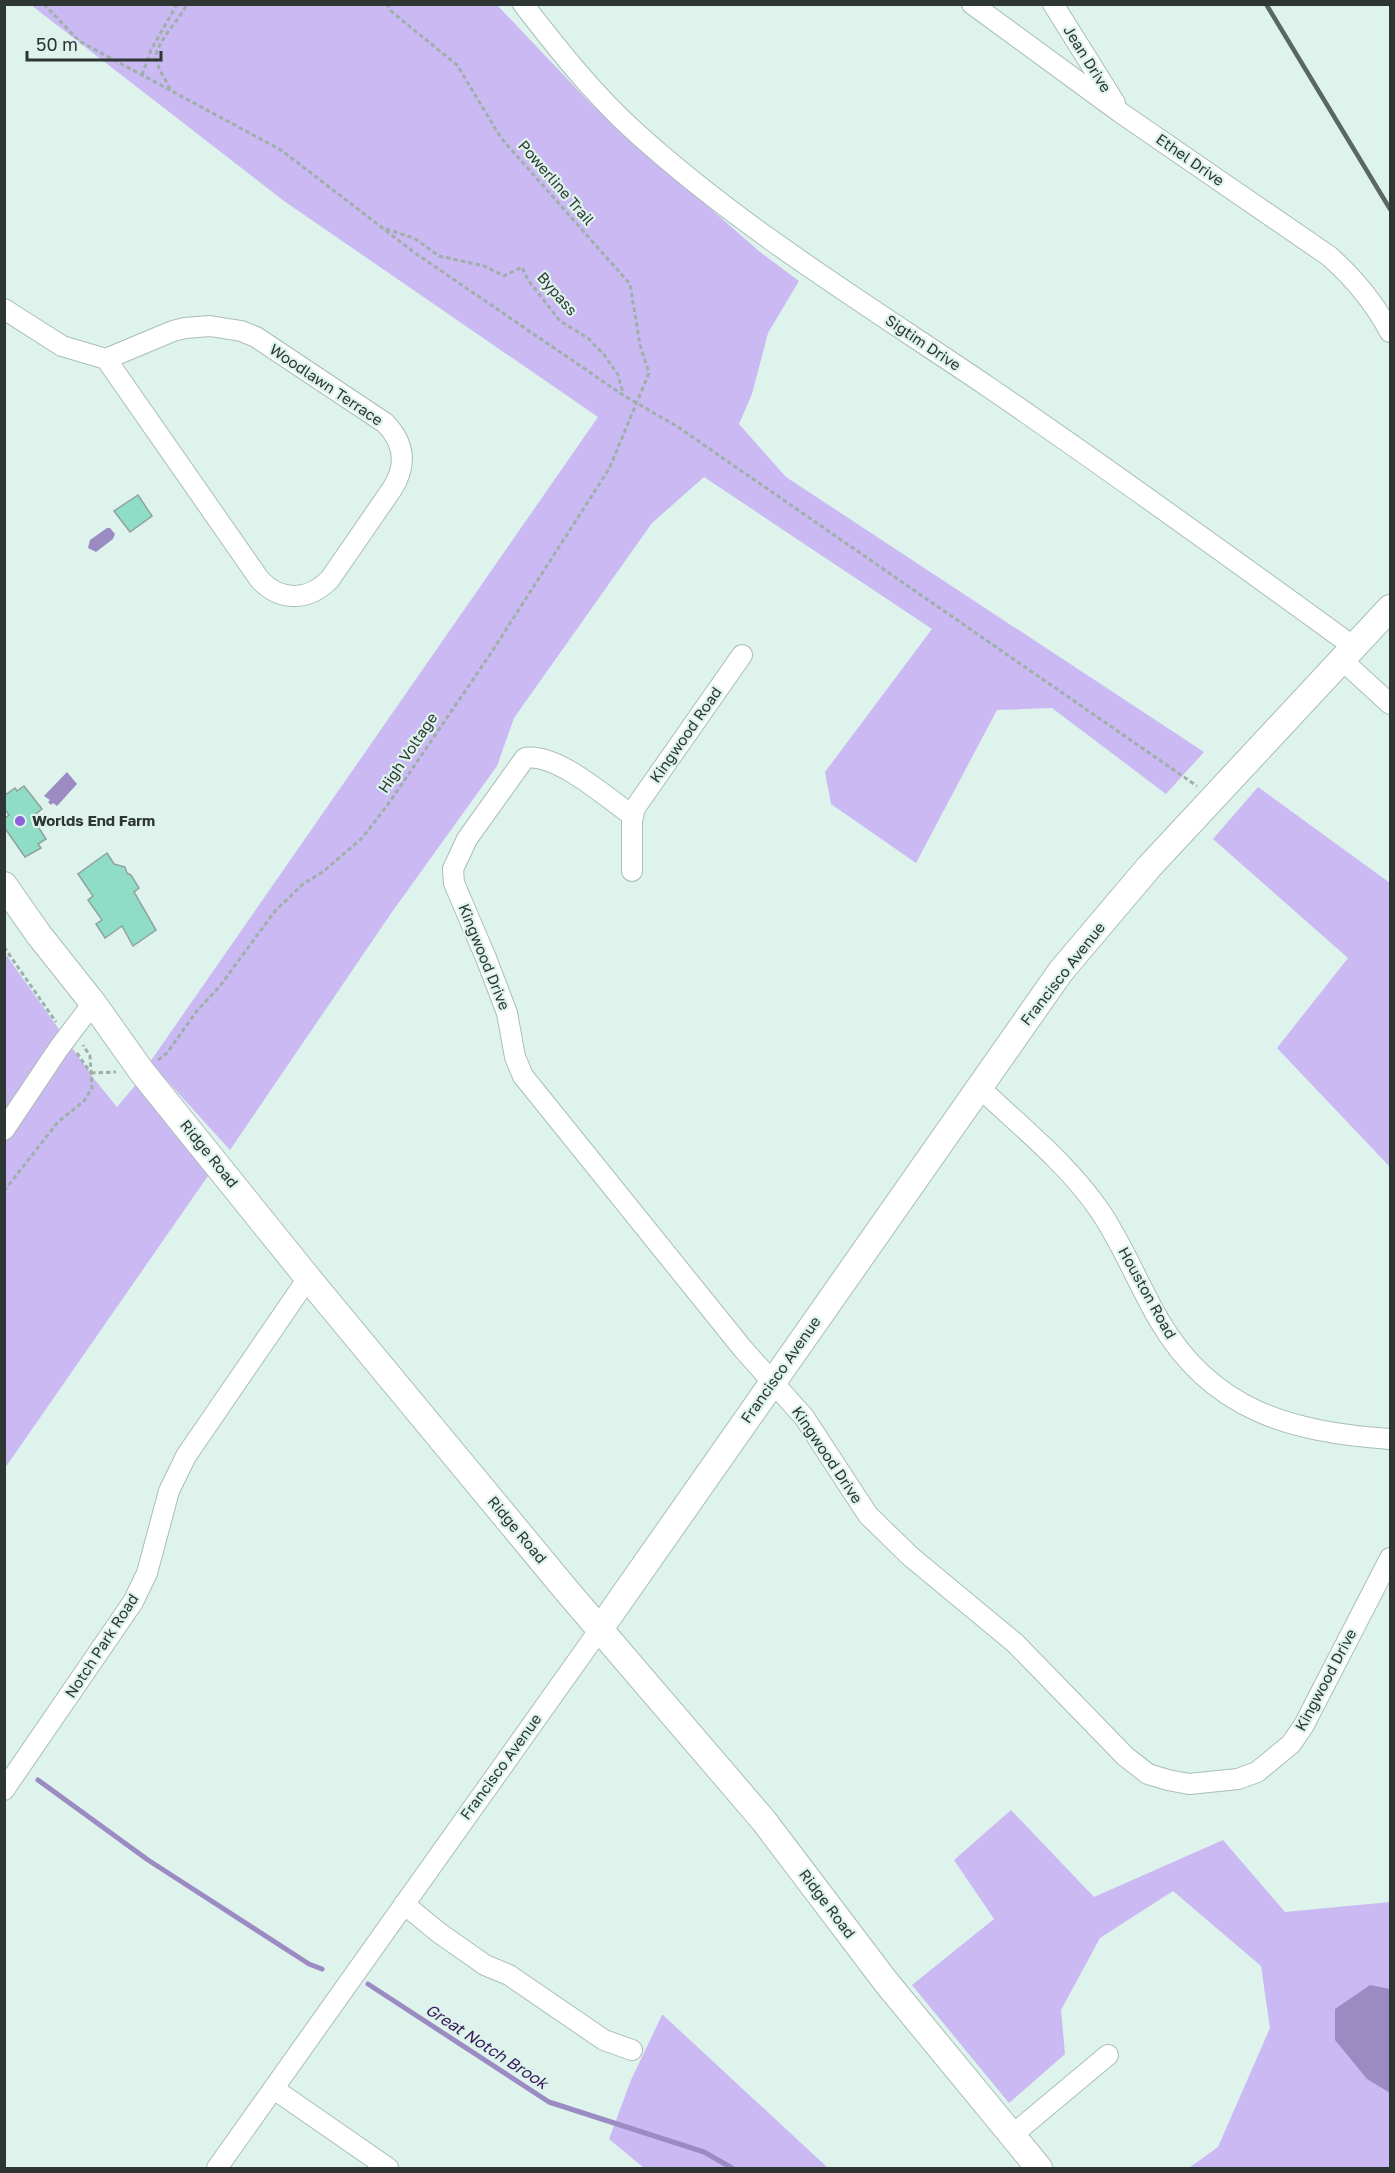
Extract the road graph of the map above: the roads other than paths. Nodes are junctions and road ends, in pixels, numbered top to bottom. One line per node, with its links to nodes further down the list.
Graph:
1 (523, 4): 9 (street, Sigtim Drive)
2 (972, 4): 4 (street, Ethel Drive)
3 (1053, 4): 4 (street, Jean Drive)
4 (1121, 113): 6 (street, Ethel Drive)
5 (4, 309): 7 (street)
6 (1390, 332)
7 (106, 359): 7 (street, Woodlawn Terrace)
8 (1390, 608): 9 (main road, Francisco Avenue)
9 (1348, 653): 11 (street, Sigtim Drive); 16 (main road, Francisco Avenue)
10 (742, 655): 12 (street, Kingwood Road)
11 (1390, 704)
12 (633, 816): 13 (street); 19 (street, Kingwood Drive)
13 (632, 871)
14 (4, 885): 15 (main road, Ridge Road)
15 (93, 1003): 17 (street); 18 (main road, Ridge Road)
16 (979, 1087): 19 (main road, Francisco Avenue); 20 (street, Houston Road)
17 (4, 1130)
18 (308, 1278): 22 (main road, Ridge Road); 23 (street, Notch Park Road)
19 (772, 1382): 21 (street, Kingwood Drive); 22 (main road, Francisco Avenue)
20 (1390, 1438)
21 (1390, 1558)
22 (600, 1629): 24 (street, Francisco Avenue); 28 (main road, Ridge Road)
23 (4, 1790)
24 (404, 1904): 25 (street); 27 (street, Francisco Avenue)
25 (632, 2050)
26 (1108, 2055): 28 (street)
27 (274, 2089): 29 (street, Francisco Avenue); 30 (street)
28 (1011, 2136): 31 (main road, Ridge Road)
29 (218, 2169)
30 (388, 2169)
31 (1039, 2169)

